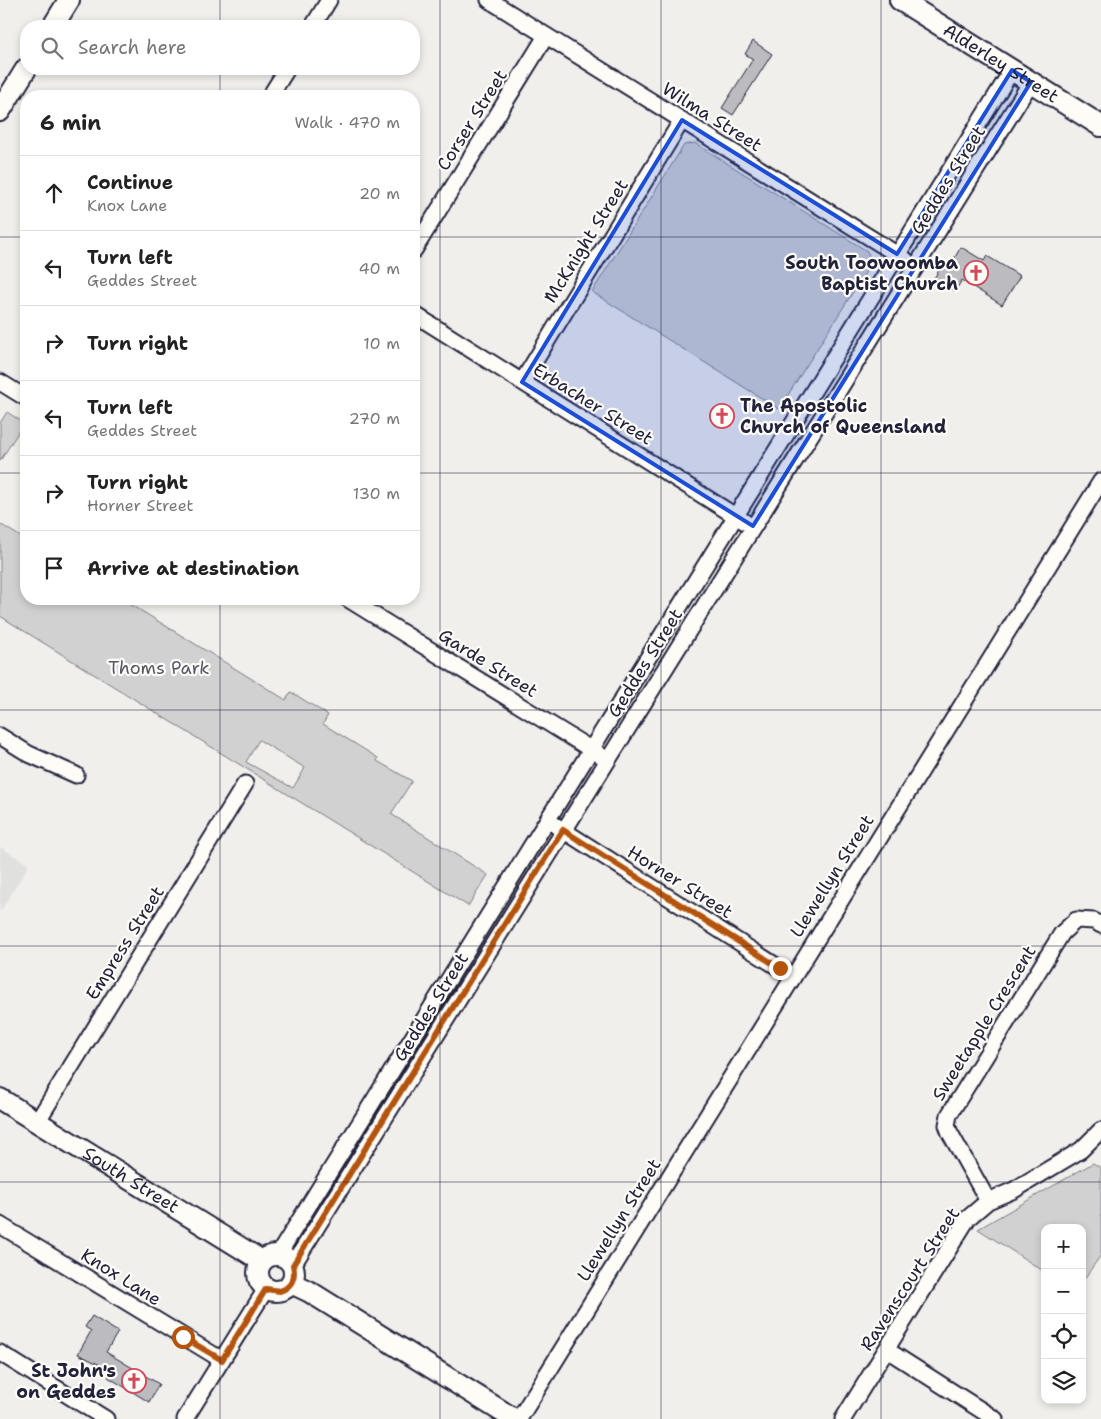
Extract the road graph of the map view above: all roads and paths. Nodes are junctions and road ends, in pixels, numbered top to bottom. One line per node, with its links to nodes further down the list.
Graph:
1 (69, 0): 5 (street)
2 (329, 0): 6 (street)
3 (489, 0): 7 (street, Wilma Street)
4 (900, 0): 8 (street, Alderley Street)
5 (57, 20)
6 (317, 20)
7 (546, 36): 14 (street, Wilma Street); 16 (street, Corser Street)
8 (1012, 70): 11 (street, Alderley Street); 17 (street, Geddes Street)
9 (22, 75): 13 (street)
10 (282, 75): 12 (street)
11 (1031, 82): 15 (street, Alderley Street); 18 (street, Geddes Street)
12 (274, 90)
13 (0, 110)
14 (682, 120): 17 (street, Wilma Street); 21 (street, McKnight Street)
15 (1101, 126)
16 (420, 240)
17 (897, 254): 18 (street, Wilma Street); 24 (street, Geddes Street)
18 (916, 266): 25 (street, Geddes Street)
19 (420, 318): 21 (street, Erbacher Street)
20 (0, 382): 22 (street)
21 (522, 382): 24 (street, Erbacher Street)
22 (20, 394)
23 (1101, 481): 35 (street, Llewellyn Street)
24 (736, 516): 25 (street, Erbacher Street); 28 (street, Geddes Street)
25 (753, 526): 29 (street, Geddes Street)
26 (358, 605): 28 (street, Garde Street)
27 (0, 736): 30 (street)
28 (591, 750): 29 (street, Garde Street); 32 (street, Geddes Street)
29 (607, 760): 33 (street, Geddes Street)
30 (76, 776)
31 (245, 784): 39 (street, Empress Street)
32 (547, 820): 33 (street, Horner Street); 36 (street, Geddes Street)
33 (563, 830): 35 (street, Horner Street); 37 (street, Geddes Street)
34 (1101, 925): 41 (street, Sweetapple Crescent)
35 (792, 976): 51 (street, Llewellyn Street)
36 (384, 1084): 37 (street); 43 (street, Geddes Street)
37 (399, 1094): 43 (street, Geddes Street)
38 (0, 1099): 39 (street, South Street)
39 (36, 1122): 43 (street, South Street)
40 (1101, 1130): 41 (street, Ravenscourt Street)
41 (988, 1201): 45 (street, Ravenscourt Street)
42 (0, 1225): 47 (street, Knox Lane)
43 (281, 1266): 44 (street); 44 (street); 50 (street, South Street)
44 (266, 1289): 47 (street)
45 (886, 1350): 52 (street, Ravenscourt Street); 53 (street)
46 (0, 1353): 48 (street)
47 (222, 1360): 49 (street)
48 (106, 1419)
49 (186, 1419)
50 (514, 1419)
51 (519, 1419)
52 (843, 1419)
53 (995, 1419)

